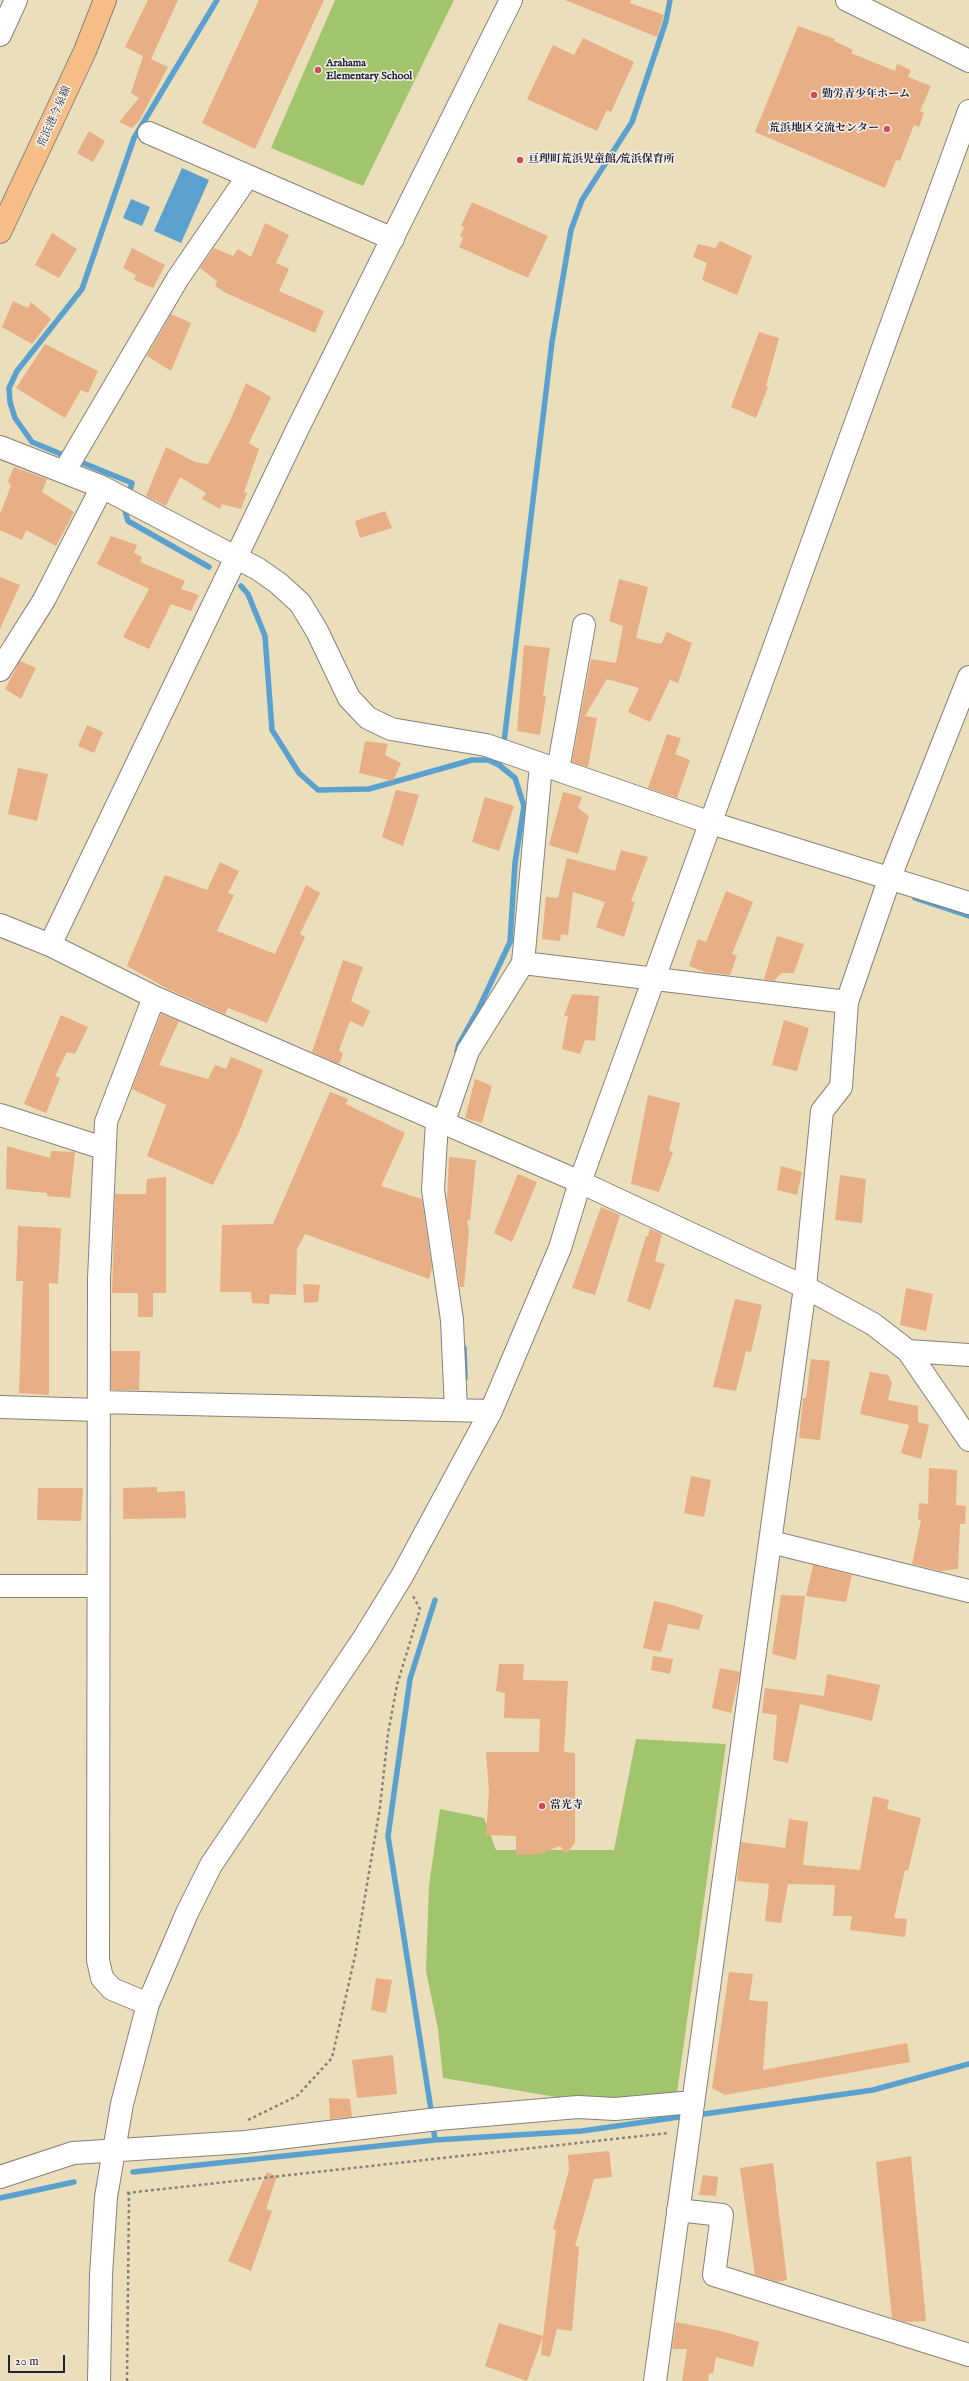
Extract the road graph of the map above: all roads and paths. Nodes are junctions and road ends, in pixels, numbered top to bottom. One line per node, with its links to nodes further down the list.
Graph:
1 (16, 0): 5 (street)
2 (105, 0): 10 (main road, 荒浜港今泉線)
3 (511, 0): 11 (street)
4 (847, 0): 6 (street)
5 (0, 35)
6 (969, 61)
7 (969, 111): 20 (street)
8 (149, 133): 9 (street)
9 (248, 176): 11 (street); 13 (street)
10 (0, 232)
11 (393, 239): 15 (street)
12 (0, 447): 13 (street)
13 (69, 464): 14 (street)
14 (102, 487): 15 (street); 17 (street)
15 (236, 558): 19 (street); 24 (street)
16 (584, 625): 19 (street)
17 (0, 670)
18 (969, 677): 21 (street)
19 (550, 767): 20 (street); 25 (street)
20 (711, 823): 21 (street); 26 (street)
21 (890, 877): 22 (street); 28 (street)
22 (969, 904)
23 (0, 925): 24 (street)
24 (50, 945): 27 (street)
25 (524, 963): 26 (street); 30 (street)
26 (655, 978): 28 (street); 32 (street)
27 (154, 997): 30 (street); 31 (street)
28 (847, 1002): 33 (street)
29 (0, 1115): 31 (street)
30 (440, 1123): 32 (street); 36 (street)
31 (103, 1148): 37 (street)
32 (580, 1182): 33 (street); 39 (street)
33 (806, 1287): 34 (street); 41 (street)
34 (908, 1351): 35 (street); 40 (street)
35 (969, 1356)
36 (457, 1402): 37 (street); 39 (street)
37 (99, 1406): 38 (street); 44 (street)
38 (0, 1407)
39 (491, 1411): 42 (street)
40 (969, 1440)
41 (770, 1542): 45 (street); 47 (street)
42 (402, 1576): 46 (street); 48 (path)
43 (0, 1586): 44 (street)
44 (98, 1586): 46 (street)
45 (969, 1591)
46 (148, 2004): 49 (street)
47 (691, 2117): 48 (street); 51 (path); 53 (street)
48 (245, 2142): 49 (street)
49 (113, 2149): 50 (street); 52 (street)
50 (0, 2177)
51 (130, 2193): 52 (path); 56 (path)
52 (106, 2197): 55 (street)
53 (678, 2210): 54 (street); 57 (street)
54 (969, 2355)
55 (99, 2381)
56 (127, 2381)
57 (655, 2381)

